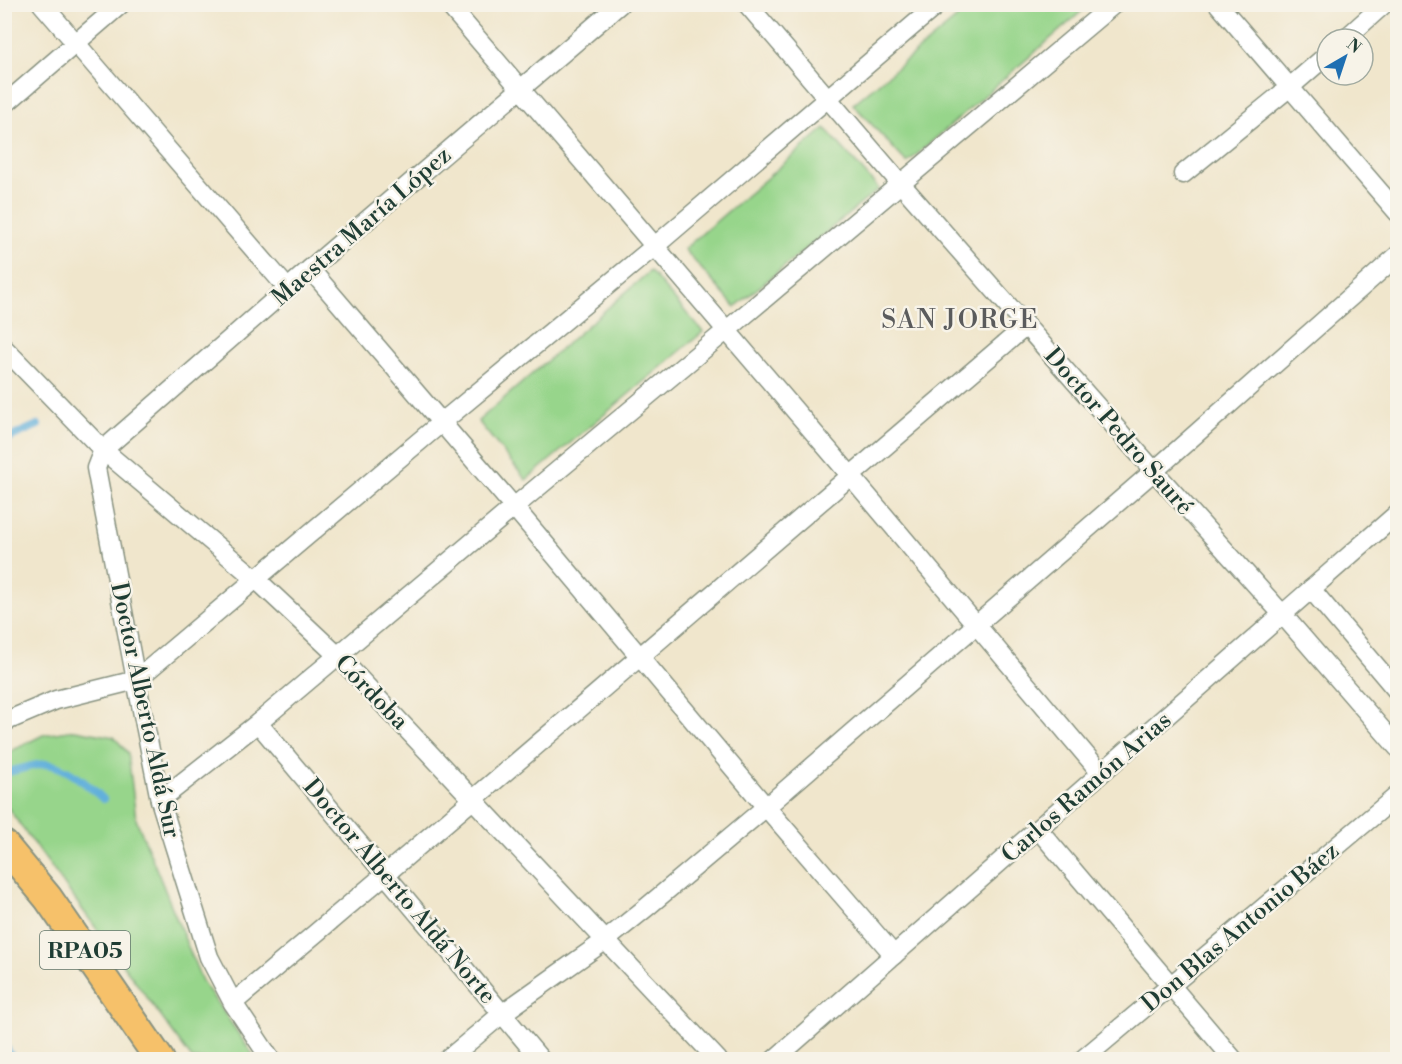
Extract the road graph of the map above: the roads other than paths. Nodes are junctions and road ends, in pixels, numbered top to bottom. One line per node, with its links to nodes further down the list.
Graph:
1 (42, 4): 11 (street)
2 (121, 4): 11 (street)
3 (448, 4): 14 (street)
4 (620, 4): 14 (street, Maestra María López)
5 (747, 4): 15 (street, Doctor Pedro Sauré)
6 (938, 4): 15 (street)
7 (1114, 4): 18 (street)
8 (1218, 4): 13 (street)
9 (1384, 4): 10 (street)
10 (1358, 27)
11 (75, 43): 16 (street); 23 (street)
12 (1315, 65): 13 (street)
13 (1290, 87): 17 (street); 19 (street)
14 (521, 90): 20 (street); 22 (street, Maestra María López)
15 (827, 98): 18 (street, Doctor Pedro Sauré); 20 (street)
16 (4, 105)
17 (1183, 174)
18 (901, 184): 24 (street, Doctor Pedro Sauré); 25 (street)
19 (1398, 213)
20 (655, 246): 25 (street); 27 (street)
21 (1398, 255): 29 (street)
22 (310, 269): 23 (street, Maestra María López); 27 (street)
23 (288, 289): 28 (street, Maestra María López)
24 (1026, 326): 29 (street, Doctor Pedro Sauré); 30 (street)
25 (727, 330): 30 (street); 31 (street)
26 (4, 348): 28 (street, Córdoba)
27 (441, 423): 31 (street); 33 (street)
28 (104, 450): 33 (street, Córdoba); 39 (street, Doctor Alberto Aldá Sur)
29 (1154, 471): 35 (street, Doctor Pedro Sauré); 36 (street)
30 (850, 475): 36 (street); 38 (street)
31 (514, 507): 37 (street); 38 (street)
32 (1398, 513): 34 (street, Carlos Ramón Arias)
33 (257, 579): 37 (street, Córdoba); 39 (street)
34 (1311, 589): 35 (street, Carlos Ramón Arias); 40 (street)
35 (1283, 615): 43 (street, Doctor Pedro Sauré); 44 (street, Carlos Ramón Arias)
36 (977, 626): 44 (street); 48 (street)
37 (338, 656): 42 (street); 47 (street, Córdoba)
38 (639, 656): 47 (street); 48 (street)
39 (136, 680): 41 (street); 46 (street, Doctor Alberto Aldá Sur)
40 (1398, 692)
41 (4, 722)
42 (258, 723): 46 (street); 51 (street, Doctor Alberto Aldá Norte)
43 (1398, 748)
44 (1101, 773): 49 (street, Carlos Ramón Arias)
45 (1398, 795): 54 (street, Don Blas Antonio Báez)
46 (160, 800): 55 (street, Doctor Alberto Aldá Sur)
47 (474, 800): 51 (street); 52 (street, Córdoba)
48 (766, 807): 52 (street); 53 (street)
49 (1038, 829): 53 (street, Carlos Ramón Arias); 54 (street)
50 (4, 845): 57 (main road, RPA05)
51 (386, 874): 55 (street); 56 (street, Doctor Alberto Aldá Norte)
52 (606, 940): 56 (street); 61 (street, Córdoba)
53 (894, 955): 62 (street, Carlos Ramón Arias)
54 (1171, 985): 63 (street, Don Blas Antonio Báez); 64 (street)
55 (233, 1003): 58 (street, Doctor Alberto Aldá Sur)
56 (504, 1013): 59 (street); 60 (street, Doctor Alberto Aldá Norte)
57 (160, 1059)
58 (271, 1059)
59 (447, 1059)
60 (541, 1059)
61 (718, 1059)
62 (774, 1059)
63 (1082, 1059)
64 (1234, 1059)

